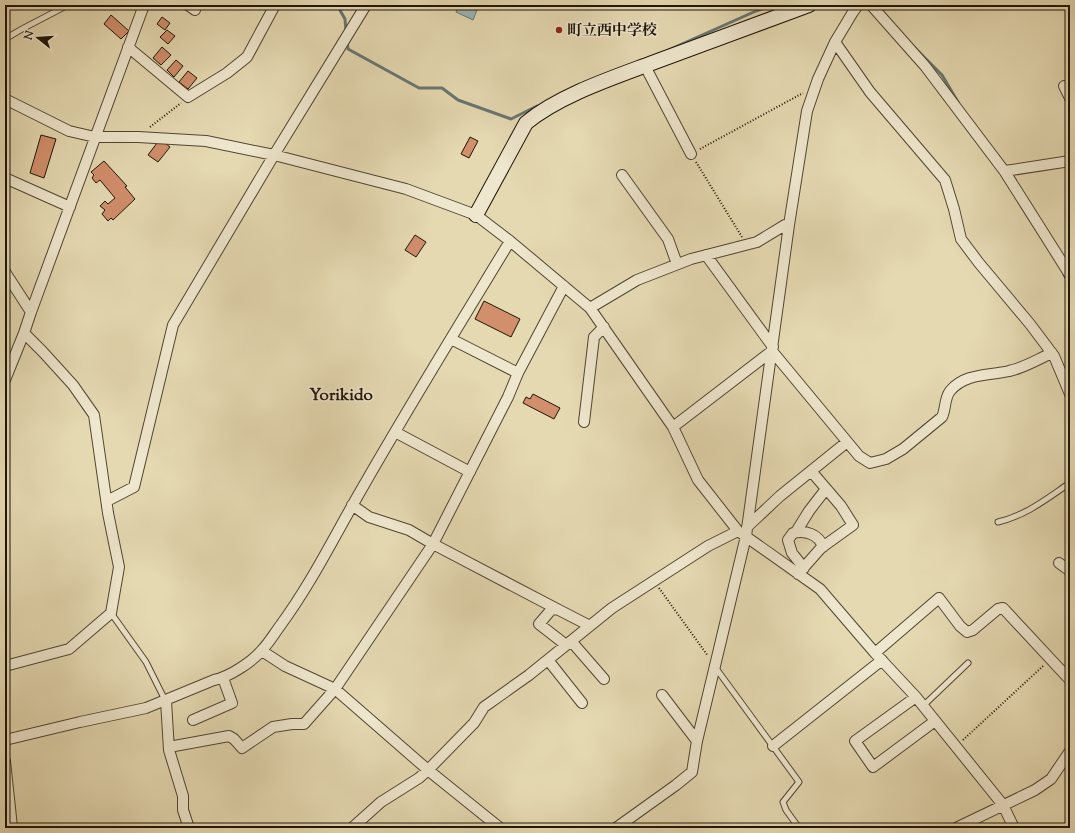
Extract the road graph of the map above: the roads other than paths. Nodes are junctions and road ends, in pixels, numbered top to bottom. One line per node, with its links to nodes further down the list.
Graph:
1 (68, 5): 8 (lane)
2 (144, 5): 10 (street)
3 (275, 5): 10 (street)
4 (366, 5): 17 (street)
5 (809, 5): 11 (street)
6 (858, 5): 9 (street)
7 (871, 5): 19 (street)
8 (5, 39)
9 (835, 42): 24 (street); 37 (street)
10 (128, 47): 15 (street)
11 (645, 66): 16 (street); 23 (street)
12 (1064, 86): 13 (street)
13 (1070, 98)
14 (5, 99): 15 (street)
15 (95, 137): 17 (street); 22 (street)
16 (690, 154)
17 (274, 155): 23 (street); 49 (street)
18 (1070, 160): 19 (street)
19 (1005, 171): 29 (street)
20 (622, 175): 27 (street)
21 (5, 178): 22 (street)
22 (70, 207): 32 (street)
23 (476, 216): 25 (street)
24 (789, 225): 26 (street); 36 (street)
25 (510, 241): 30 (street); 35 (street)
26 (706, 255): 27 (street); 36 (street)
27 (677, 264): 31 (street)
28 (5, 272): 32 (street)
29 (1070, 275)
30 (564, 286): 31 (street); 38 (street)
31 (590, 308): 33 (street)
32 (30, 312): 34 (street)
33 (604, 327): 41 (street); 42 (street)
34 (24, 333): 39 (street); 49 (street)
35 (451, 339): 38 (street); 43 (street)
36 (772, 349): 42 (street); 44 (street); 52 (street)
37 (1052, 354): 40 (street); 44 (street)
38 (518, 372): 46 (street)
39 (5, 380)
40 (1070, 394)
41 (584, 422)
42 (673, 427): 52 (street)
43 (395, 432): 46 (street); 50 (street)
44 (847, 442): 45 (street)
45 (811, 471): 48 (street); 52 (street)
46 (470, 472): 54 (street)
47 (1070, 483): 51 (lane)
48 (826, 489): 53 (street); 55 (street)
49 (107, 501): 60 (street)
50 (352, 505): 54 (street); 63 (street)
51 (998, 522)
52 (744, 531): 57 (street); 61 (street); 68 (street)
53 (796, 532): 55 (street); 57 (street)
54 (434, 544): 59 (street); 72 (street)
55 (823, 547): 57 (street)
56 (1059, 563): 58 (street)
57 (801, 571): 64 (street)
58 (1070, 572)
59 (557, 609): 61 (street); 62 (street)
60 (111, 613): 67 (street); 75 (lane)
61 (590, 626): 62 (street)
62 (568, 643): 65 (street); 70 (street)
63 (262, 651): 69 (street); 72 (street)
64 (878, 657): 71 (street); 74 (street); 82 (street)
65 (548, 660): 76 (street); 86 (street)
66 (968, 663): 77 (lane)
67 (5, 666)
68 (715, 667): 81 (street); 82 (lane)
69 (223, 678): 75 (street); 78 (street)
70 (604, 679)
71 (1070, 680)
72 (335, 689): 83 (street); 86 (street)
73 (662, 695): 81 (street)
74 (916, 697): 77 (street); 79 (street)
75 (166, 701): 80 (street); 83 (street)
76 (582, 703)
77 (923, 706): 79 (street)
78 (193, 720)
79 (936, 721): 87 (street)
80 (5, 740)
81 (697, 741): 92 (street)
82 (773, 746): 93 (lane)
83 (169, 747): 89 (street)
84 (1070, 751): 87 (street)
85 (5, 761): 88 (street)
86 (428, 770): 90 (street); 91 (street)
87 (1003, 805): 94 (street); 95 (street)
88 (10, 828)
89 (189, 828)
90 (352, 828)
91 (500, 828)
92 (616, 828)
93 (799, 828)
94 (956, 828)
95 (1014, 828)

